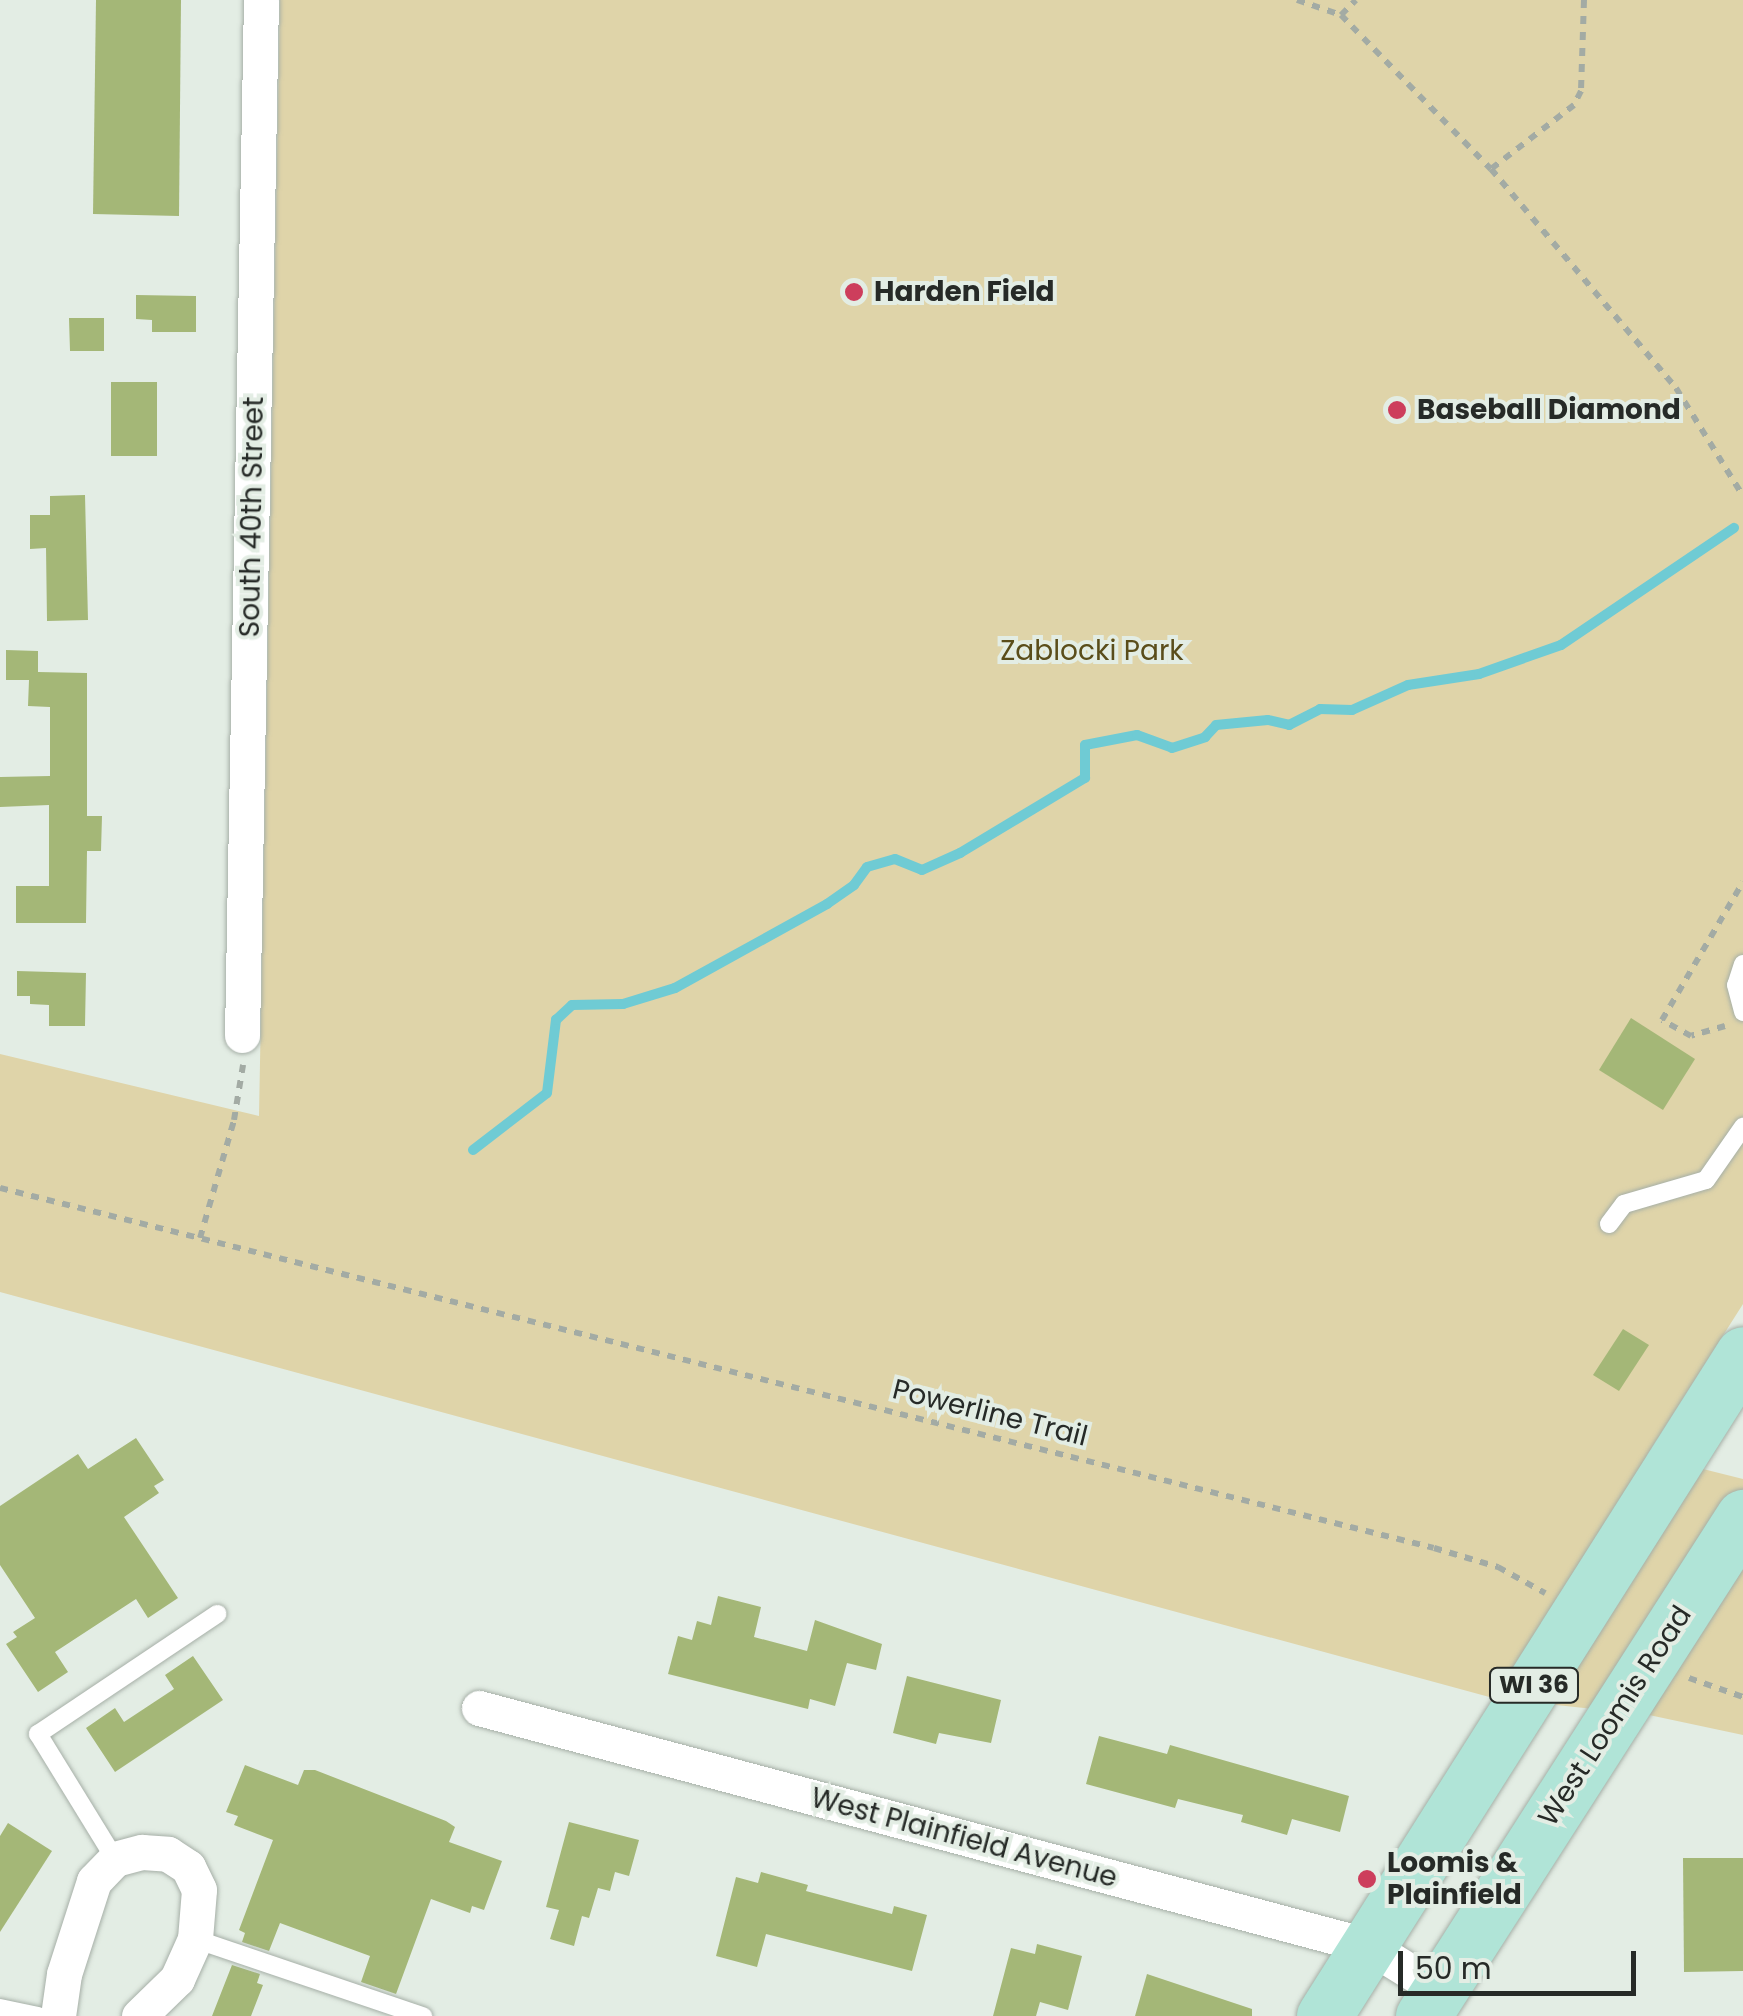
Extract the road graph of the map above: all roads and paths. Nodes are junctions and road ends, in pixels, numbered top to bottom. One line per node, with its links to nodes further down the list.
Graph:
1 (261, 0): 11 (street, South 40th Street)
2 (1297, 0): 5 (path)
3 (1356, 0): 5 (path)
4 (1584, 0): 6 (path)
5 (1341, 15): 6 (path)
6 (1491, 169): 7 (path)
7 (1743, 496)
8 (1743, 882): 10 (path)
9 (1743, 964): 10 (lane)
10 (1736, 1018)
11 (242, 1035): 15 (path)
12 (1743, 1127): 14 (lane)
13 (0, 1188): 15 (path, Powerline Trail)
14 (1609, 1224)
15 (200, 1238): 19 (path, Powerline Trail)
16 (1743, 1354): 19 (main road, WI 36)
17 (1743, 1517): 20 (main road, West Loomis Road / WI 36)
18 (217, 1614): 23 (lane)
19 (1578, 1614): 25 (main road, WI 36)
20 (1652, 1658): 21 (path); 26 (main road, West Loomis Road / WI 36)
21 (1743, 1696)
22 (479, 1708): 25 (street, West Plainfield Avenue)
23 (115, 1859): 24 (street); 29 (street)
24 (195, 1939): 30 (street); 31 (lane)
25 (1369, 1946): 26 (street, West Plainfield Avenue); 32 (main road, WI 36)
26 (1432, 2003)
27 (0, 2008): 28 (lane)
28 (38, 2016)
29 (58, 2016)
30 (139, 2016)
31 (423, 2016)
32 (1324, 2016)

